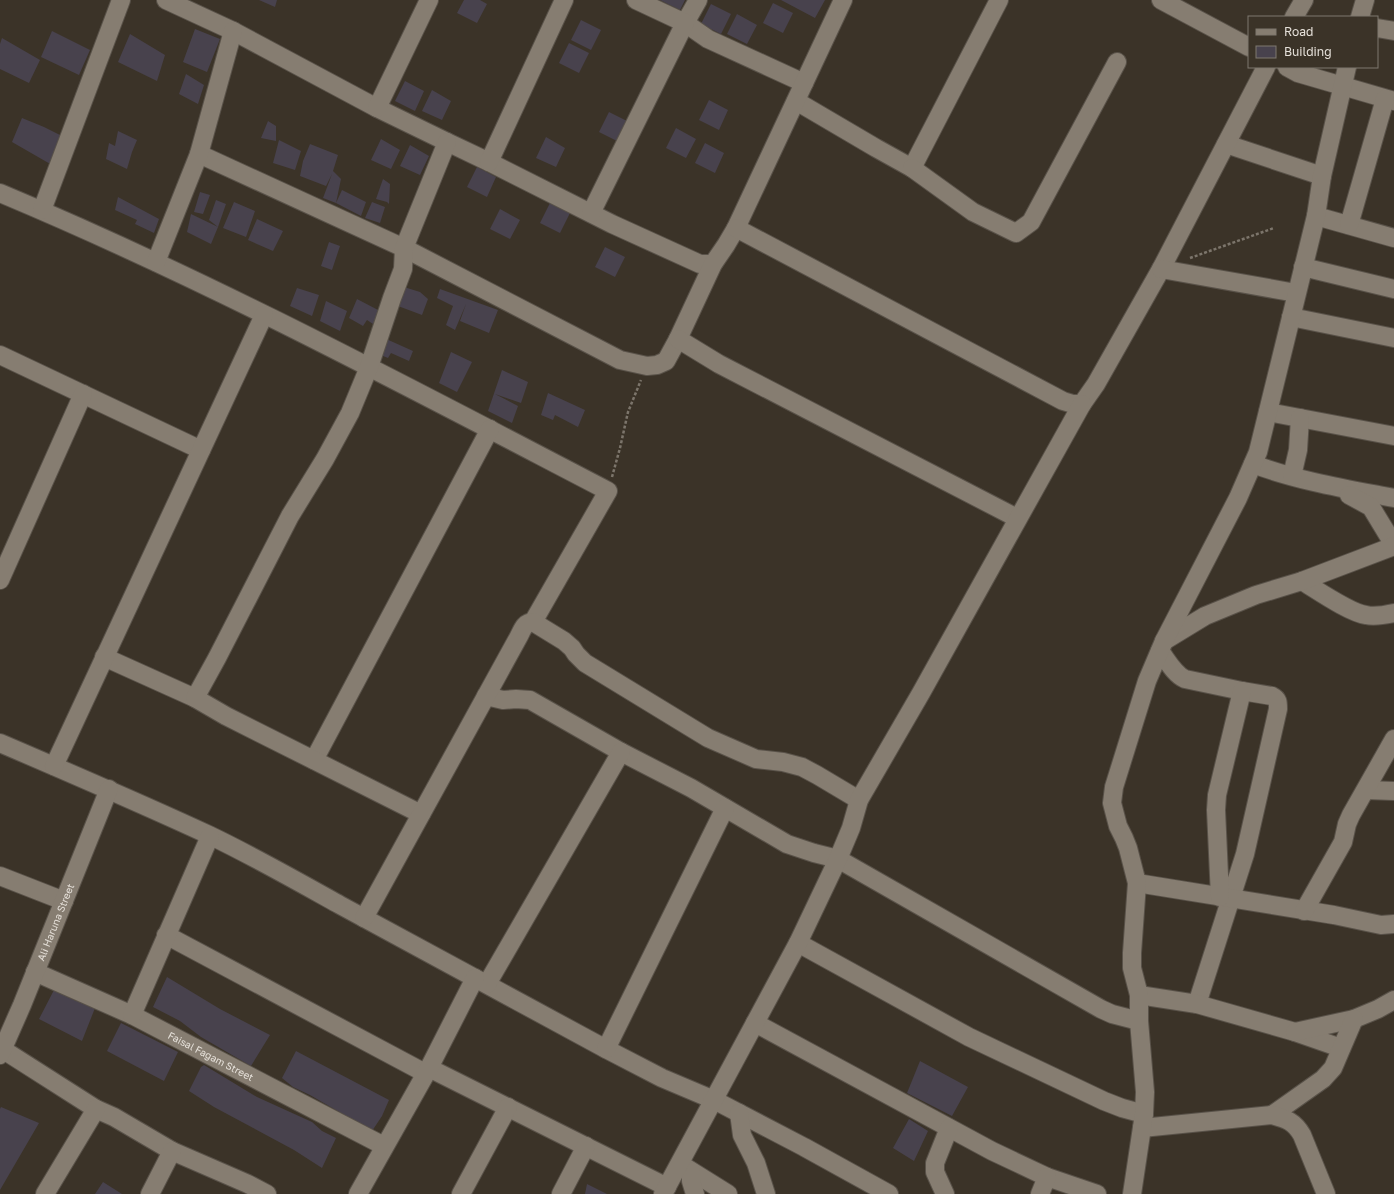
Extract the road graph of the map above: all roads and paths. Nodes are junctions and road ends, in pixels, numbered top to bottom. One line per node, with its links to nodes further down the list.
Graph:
1 (120, 0): 35 (street)
2 (166, 0): 16 (street)
3 (429, 0): 27 (street)
4 (564, 0): 31 (street)
5 (636, 0): 14 (street)
6 (698, 0): 14 (street)
7 (843, 0): 23 (street)
8 (999, 0): 32 (street)
9 (1160, 0): 18 (street)
10 (1304, 0): 12 (street)
11 (1365, 0): 13 (street)
12 (1295, 16)
13 (1360, 16)
14 (685, 24): 23 (street); 36 (street)
15 (1378, 28): 17 (street)
16 (234, 31): 27 (street); 30 (street)
17 (1394, 31)
18 (1248, 46)
19 (1117, 62): 32 (street)
20 (1265, 68): 29 (street)
21 (1289, 68): 24 (street)
22 (1347, 68): 24 (street)
23 (804, 83): 26 (street)
24 (1342, 87): 25 (street); 33 (street)
25 (1389, 100): 38 (street)
26 (796, 101): 32 (street); 39 (street)
27 (377, 108): 28 (street)
28 (447, 142): 31 (street); 42 (street)
29 (1226, 144): 33 (street); 47 (street)
30 (199, 154): 42 (street); 44 (street)
31 (489, 162): 36 (street)
32 (912, 168)
33 (1322, 176): 37 (street)
34 (0, 193): 35 (street)
35 (42, 210): 44 (street)
36 (591, 213): 45 (street)
37 (1316, 216): 38 (street); 46 (street)
38 (1349, 225): 41 (street)
39 (736, 228): 45 (street); 58 (street)
40 (1274, 228): 43 (path)
41 (1394, 238)
42 (404, 248): 55 (street); 56 (street)
43 (1190, 259)
44 (156, 262): 50 (street)
45 (714, 264): 53 (street)
46 (1303, 267): 48 (street); 49 (street)
47 (1162, 269): 49 (street); 58 (street)
48 (1394, 289)
49 (1296, 293): 51 (street)
50 (264, 315): 56 (street); 63 (street)
51 (1290, 317): 52 (street); 59 (street)
52 (1394, 338)
53 (678, 339): 55 (street); 69 (street)
54 (0, 355): 57 (street)
55 (647, 366): 67 (path)
56 (369, 367): 61 (street); 79 (street)
57 (83, 394): 63 (street); 71 (street)
58 (1082, 404): 69 (street)
59 (1268, 412): 60 (street); 64 (street)
60 (1300, 418): 62 (street); 65 (street)
61 (490, 430): 67 (street); 83 (street)
62 (1394, 436)
63 (201, 450): 76 (street)
64 (1252, 464): 65 (street); 75 (street)
65 (1292, 476): 66 (street)
66 (1332, 486): 68 (street); 70 (street)
67 (608, 491): 74 (street)
68 (1394, 498)
69 (1017, 518): 88 (street)
70 (1394, 546): 72 (street)
71 (0, 580)
72 (1302, 581): 73 (street); 75 (street)
73 (1394, 613)
74 (533, 622): 78 (street); 88 (street)
75 (1162, 646): 77 (street); 94 (street)
76 (104, 657): 79 (street); 84 (street)
77 (1242, 691): 95 (street); 95 (street)
78 (486, 696): 82 (street); 90 (street)
79 (195, 698): 83 (street)
80 (1394, 739): 86 (street)
81 (0, 743): 84 (street)
82 (621, 752): 89 (street); 103 (street)
83 (314, 760): 90 (street)
84 (54, 766): 85 (street)
85 (109, 789): 91 (street); 96 (street, Ali Haruna Street)
86 (1366, 790): 87 (street); 97 (street)
87 (1394, 791)
88 (859, 800): 92 (street)
89 (725, 808): 92 (street); 113 (street)
90 (421, 814): 98 (street)
91 (210, 836): 98 (street); 100 (street)
92 (838, 859): 101 (street); 109 (street)
93 (0, 876): 96 (street)
94 (1137, 883): 95 (street); 104 (street)
95 (1226, 898): 97 (street); 106 (street)
96 (64, 901): 102 (street, Ali Haruna Street)
97 (1304, 911): 99 (street)
98 (364, 918): 103 (street)
99 (1394, 924)
100 (166, 935): 107 (street); 115 (street)
101 (798, 943): 110 (street); 121 (street)
102 (35, 972): 107 (street, Faisal Fagam Street); 114 (street, Ali Haruna Street)
103 (481, 981): 113 (street); 115 (street)
104 (1139, 995): 106 (street); 109 (street)
105 (1394, 1000): 108 (street)
106 (1197, 1004): 111 (street)
107 (132, 1015): 123 (street, Faisal Fagam Street)
108 (1354, 1019): 111 (street); 112 (street)
109 (1139, 1021): 121 (street)
110 (755, 1023): 116 (street); 122 (street)
111 (1295, 1032): 112 (street)
112 (1341, 1048): 120 (street)
113 (606, 1049): 116 (street)
114 (1, 1052): 118 (street)
115 (427, 1070): 117 (street); 123 (street)
116 (714, 1100): 119 (street); 126 (street)
117 (508, 1107): 124 (street); 134 (street)
118 (96, 1109): 125 (street); 130 (street)
119 (739, 1113): 138 (street); 139 (street)
120 (1272, 1115): 121 (street); 144 (street)
121 (1143, 1121): 143 (street)
122 (949, 1128): 127 (street); 140 (street)
123 (384, 1146): 133 (street)
124 (586, 1146): 129 (street); 135 (street)
125 (172, 1151): 128 (street); 131 (street)
126 (685, 1167): 129 (street); 136 (street); 137 (street)
127 (1047, 1177): 141 (street); 142 (street)
128 (246, 1189): 132 (street)
129 (665, 1191)
130 (45, 1194)
131 (150, 1194)
132 (267, 1194)
133 (358, 1194)
134 (461, 1194)
135 (561, 1194)
136 (695, 1194)
137 (728, 1194)
138 (766, 1194)
139 (889, 1194)
140 (945, 1194)
141 (1040, 1194)
142 (1097, 1194)
143 (1132, 1194)
144 (1326, 1194)

